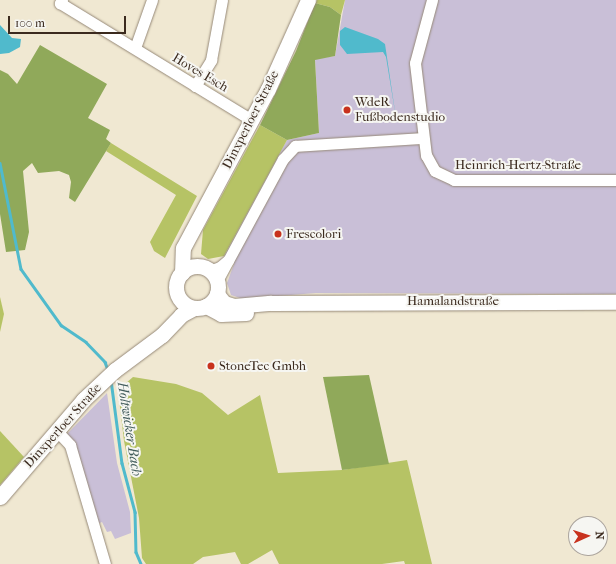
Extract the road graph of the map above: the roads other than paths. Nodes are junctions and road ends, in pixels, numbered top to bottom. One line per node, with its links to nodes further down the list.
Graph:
1 (62, 0): 6 (street, Hoves Esch)
2 (152, 0): 6 (street)
3 (222, 0): 7 (street)
4 (308, 0): 8 (main road, Dinxperloer Straße)
5 (432, 0): 9 (street, Heinrich-Hertz-Straße)
6 (135, 48): 7 (street, Hoves Esch)
7 (195, 86): 8 (street, Hoves Esch)
8 (252, 120): 11 (main road, Dinxperloer Straße)
9 (423, 138): 10 (street, Heinrich-Hertz-Straße); 13 (street)
10 (616, 180)
11 (189, 237): 12 (main road, Dinxperloer Straße); 13 (main road)
12 (182, 273): 13 (main road); 14 (main road, Dinxperloer Straße)
13 (211, 278): 16 (main road, Hamalandstraße); 17 (main road, Dinxperloer Straße)
14 (179, 298): 17 (main road, Hamalandstraße); 18 (main road, Dinxperloer Straße)
15 (616, 302): 16 (main road, Hamalandstraße)
16 (290, 303): 17 (main road, Hamalandstraße)
17 (200, 307): 18 (main road, Dinxperloer Straße)
18 (148, 345): 19 (main road, Dinxperloer Straße)
19 (56, 430): 20 (main road, Dinxperloer Straße); 21 (street)
20 (0, 497)
21 (105, 564)

